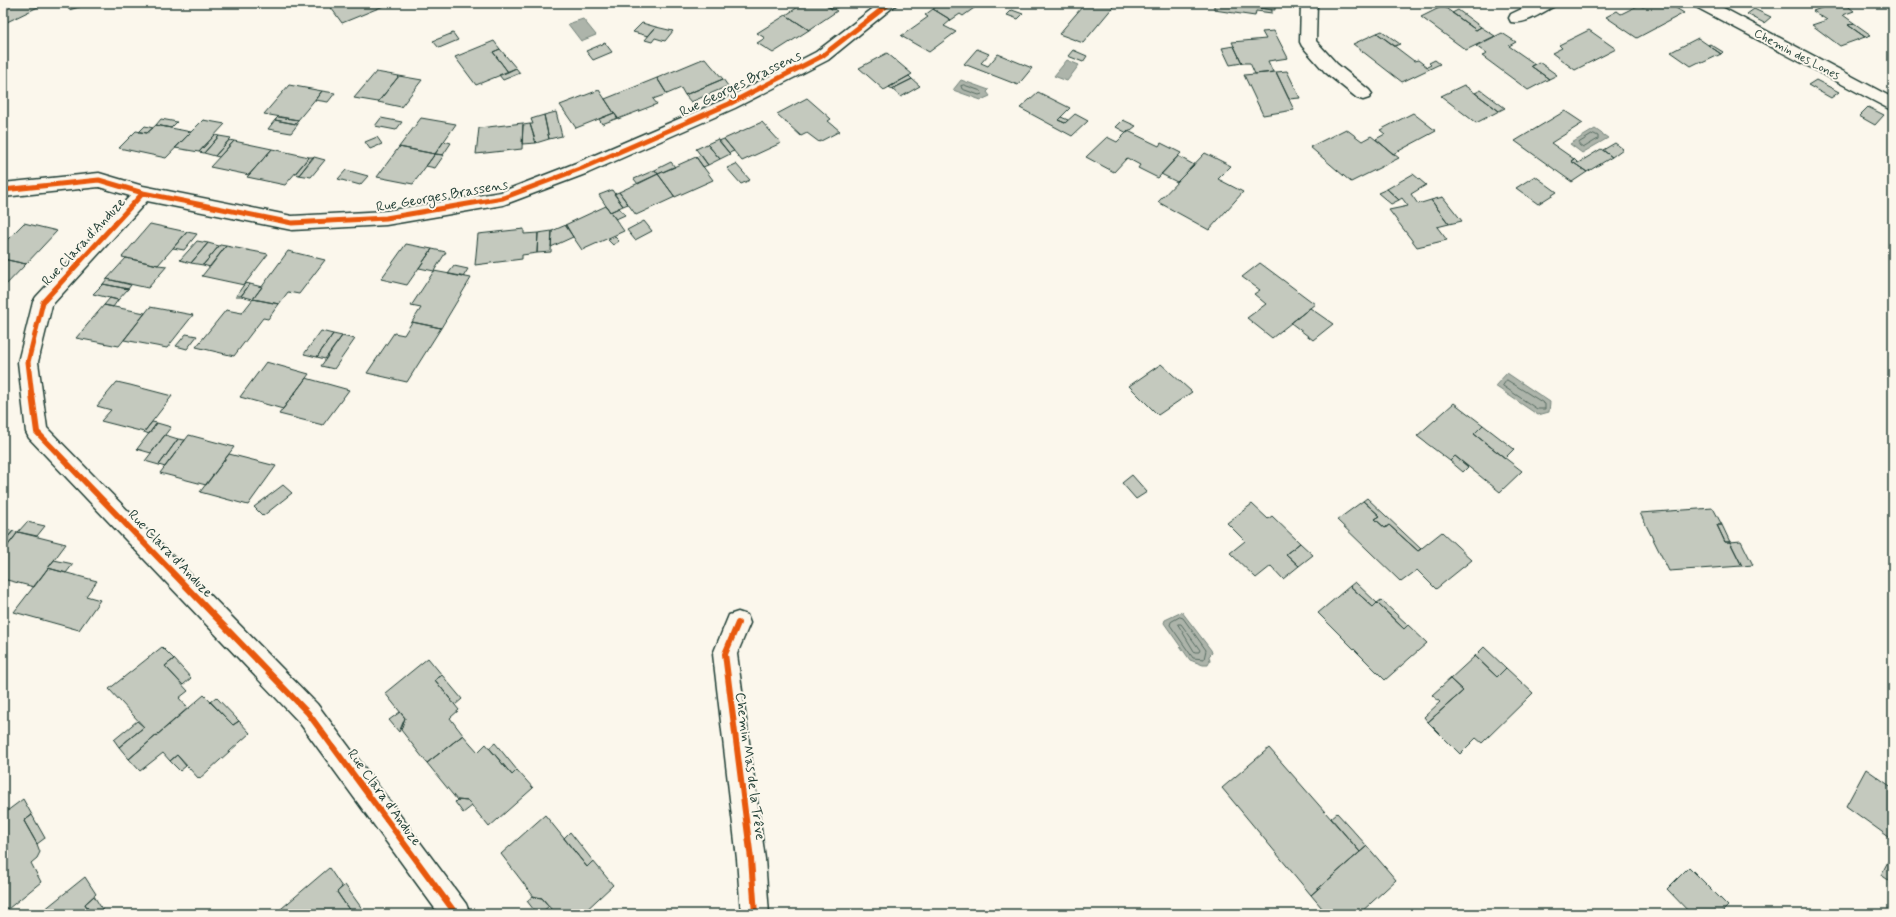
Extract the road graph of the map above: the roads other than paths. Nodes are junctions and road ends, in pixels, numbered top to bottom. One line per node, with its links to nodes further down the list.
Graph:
1 (890, 3): 9 (street, Rue Georges Brassens)
2 (1309, 3): 6 (street)
3 (1547, 3): 5 (street)
4 (1702, 3): 7 (street, Chemin des Lones)
5 (1517, 18)
6 (1363, 94)
7 (1893, 106)
8 (3, 190): 9 (street, Rue Georges Brassens)
9 (143, 193): 11 (street, Rue Clara d'Anduze)
10 (738, 623): 12 (street, Chemin Mas de la Trêve)
11 (456, 914)
12 (755, 914)

